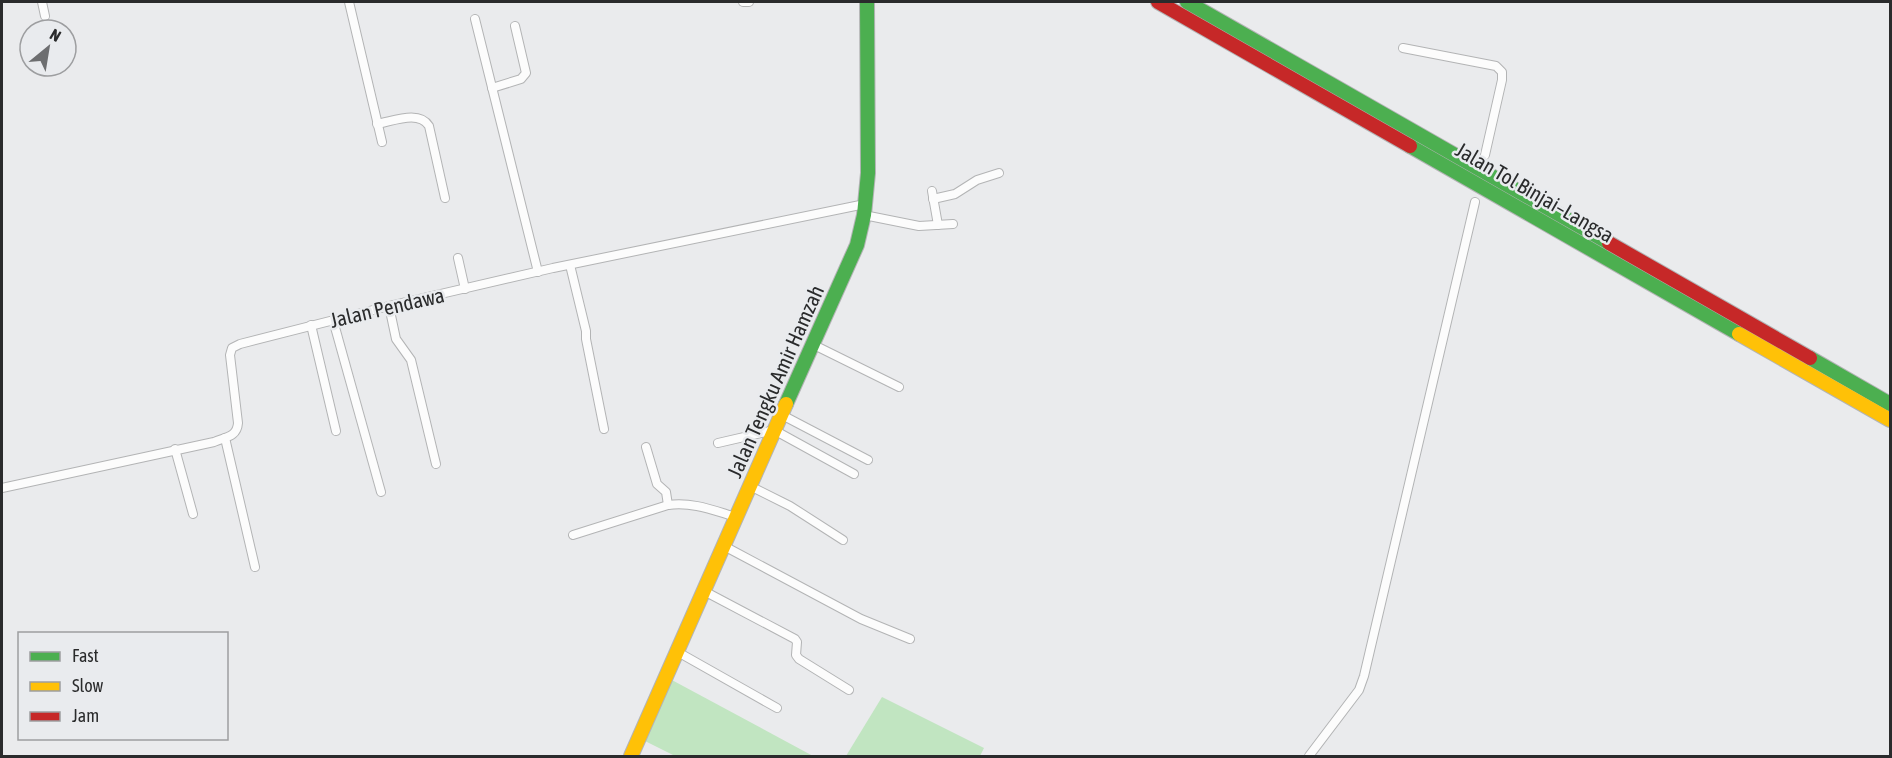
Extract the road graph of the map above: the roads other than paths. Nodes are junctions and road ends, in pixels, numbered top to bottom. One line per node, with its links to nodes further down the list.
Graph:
1 (42, 2): 6 (street)
2 (349, 2): 11 (street)
3 (867, 2): 17 (highway, Jalan Tengku Amir Hamzah)
4 (1158, 2): 31 (highway, Jalan Tol Binjai–Langsa)
5 (1187, 2): 29 (highway, Jalan Tol Binjai–Langsa)
6 (45, 16)
7 (474, 19): 10 (street)
8 (515, 26): 10 (street)
9 (1403, 48): 13 (street)
10 (492, 88): 22 (street)
11 (377, 124): 12 (street); 15 (street)
12 (382, 142)
13 (1485, 155)
14 (999, 173): 19 (street)
15 (445, 198)
16 (1474, 202): 58 (street)
17 (865, 210): 19 (street); 21 (street, Jalan Pendawa); 27 (highway, Jalan Tengku Amir Hamzah)
18 (953, 224): 19 (street)
19 (938, 225)
20 (458, 258): 23 (street)
21 (570, 265): 22 (street, Jalan Pendawa); 32 (street)
22 (538, 272): 23 (street, Jalan Pendawa)
23 (465, 289): 24 (street, Jalan Pendawa)
24 (389, 306): 25 (street, Jalan Pendawa); 40 (street)
25 (333, 320): 26 (street, Jalan Pendawa); 44 (street)
26 (311, 325): 34 (street); 35 (street, Jalan Pendawa)
27 (814, 345): 28 (street); 30 (highway, Jalan Tengku Amir Hamzah)
28 (899, 387)
29 (1890, 404)
30 (782, 415): 33 (highway, Jalan Tengku Amir Hamzah); 39 (street)
31 (1890, 420)
32 (604, 429)
33 (774, 430): 36 (street); 41 (street); 42 (highway, Jalan Tengku Amir Hamzah)
34 (336, 431)
35 (225, 438): 38 (street); 51 (street)
36 (718, 443)
37 (646, 447): 45 (street)
38 (175, 449): 43 (street); 46 (street)
39 (868, 460)
40 (436, 464)
41 (854, 474)
42 (750, 486): 47 (highway, Jalan Tengku Amir Hamzah); 49 (street)
43 (2, 488)
44 (381, 492)
45 (668, 506): 47 (street); 48 (street)
46 (193, 514)
47 (736, 517): 50 (highway, Jalan Tengku Amir Hamzah)
48 (573, 535)
49 (843, 540)
50 (724, 546): 52 (highway, Jalan Tengku Amir Hamzah); 53 (street)
51 (255, 567)
52 (704, 591): 54 (highway, Jalan Tengku Amir Hamzah); 55 (street)
53 (910, 639)
54 (676, 651): 56 (street); 57 (highway, Jalan Tengku Amir Hamzah)
55 (849, 690)
56 (777, 708)
57 (631, 756)
58 (1310, 756)

